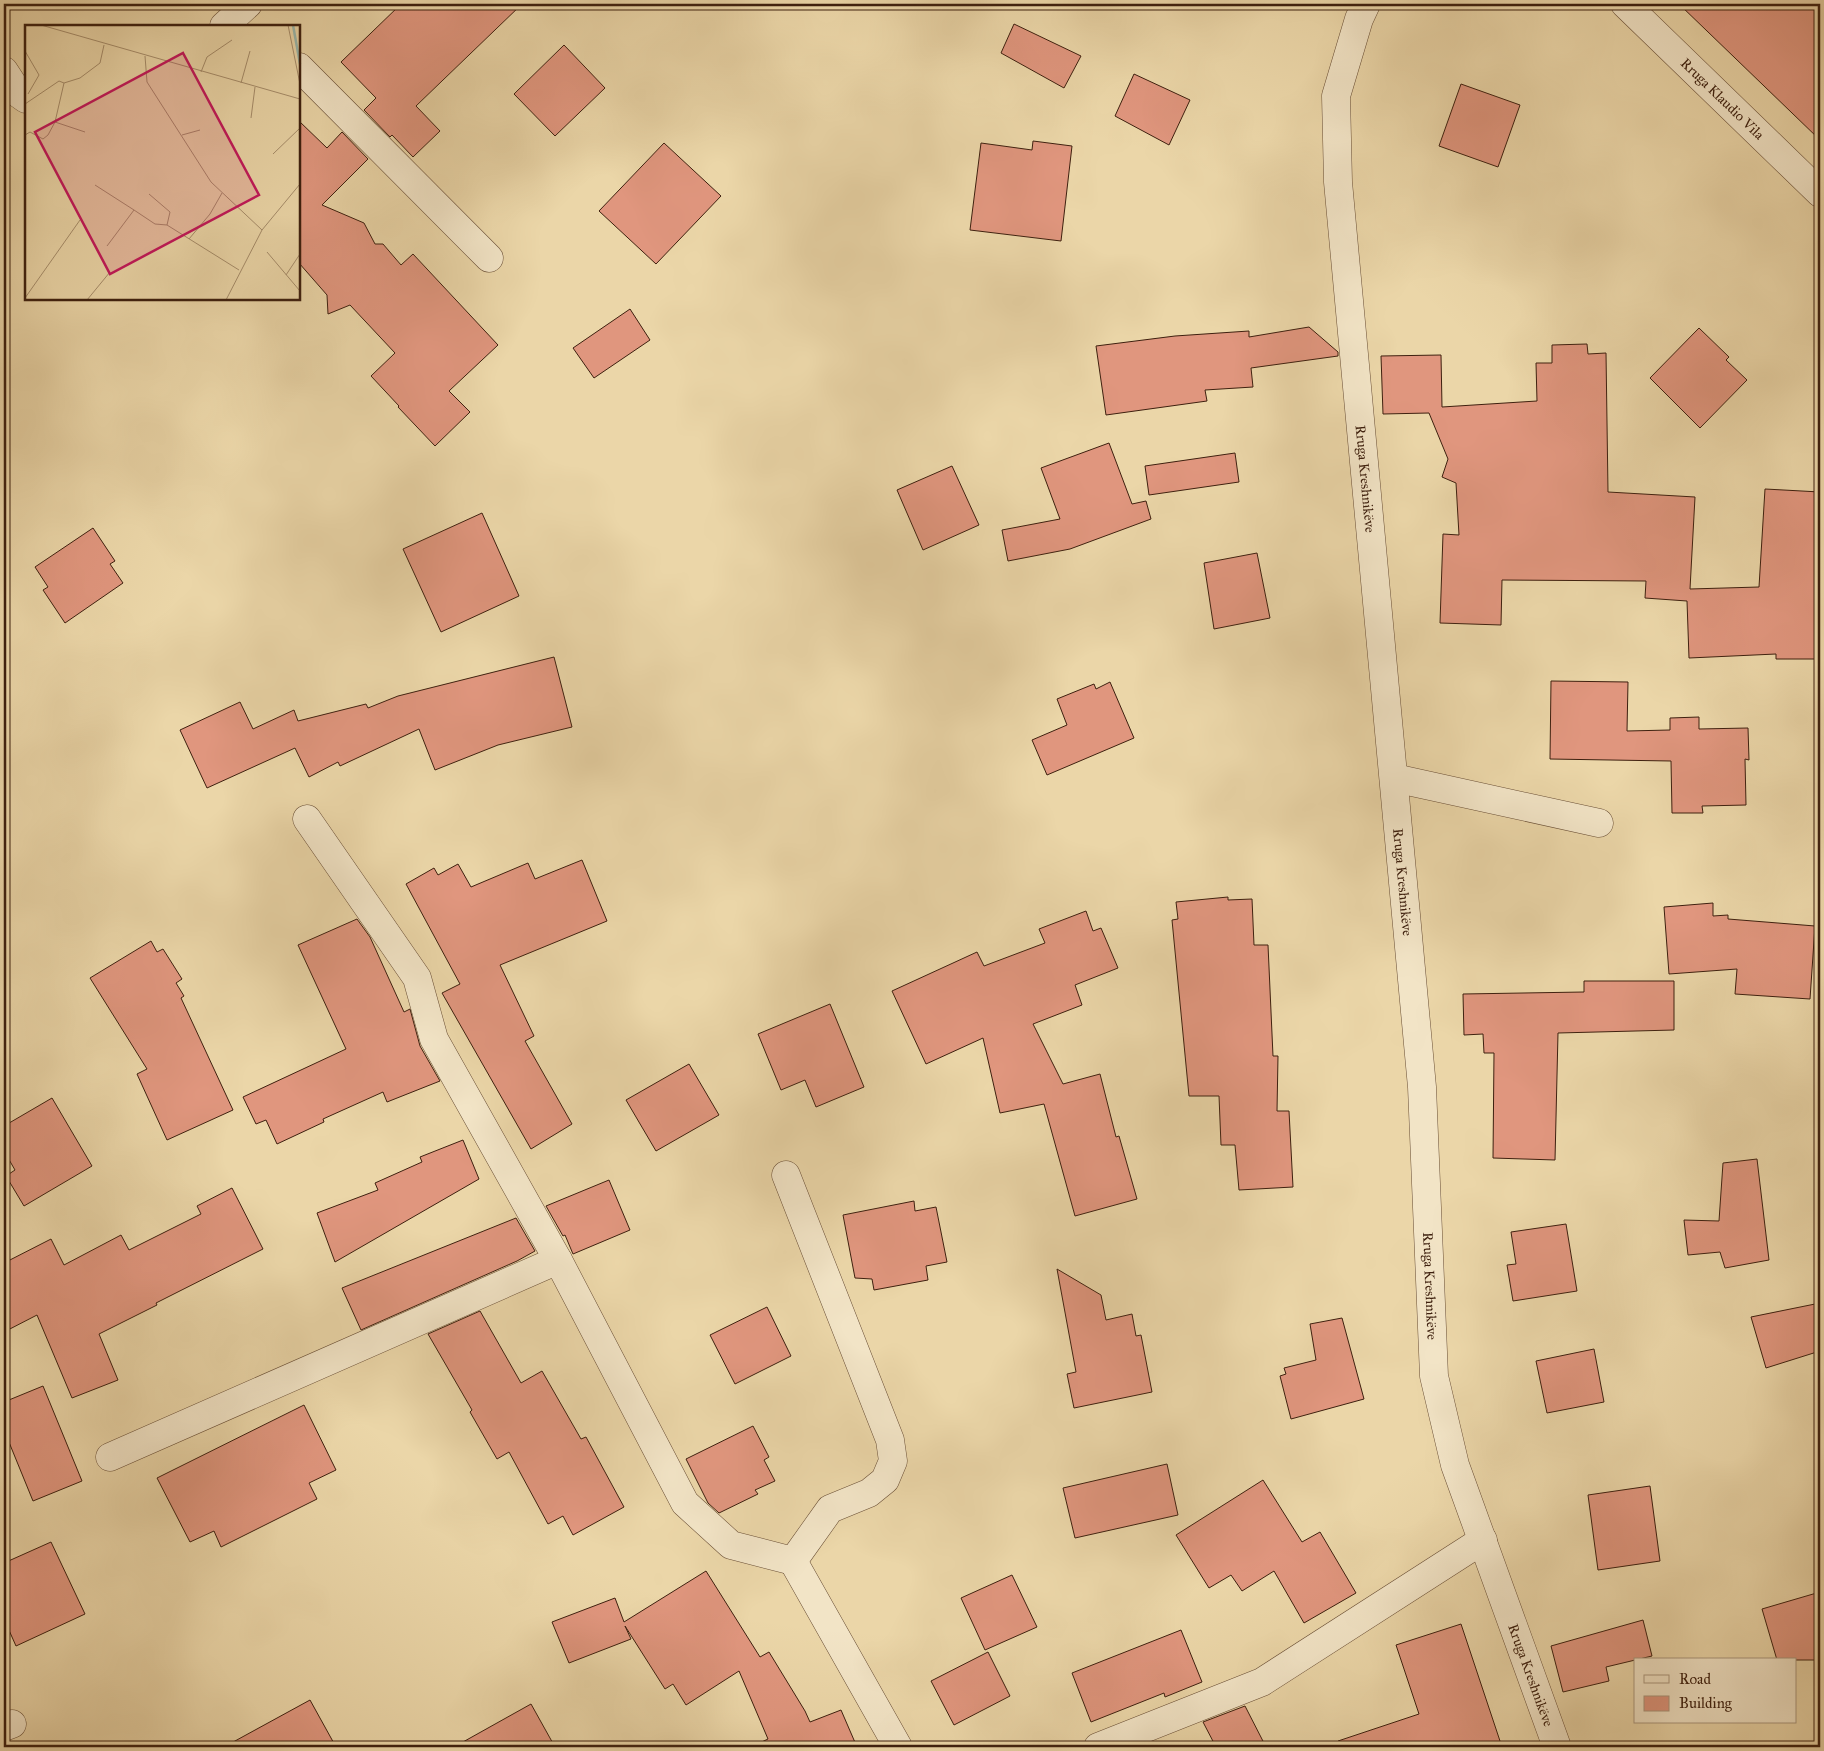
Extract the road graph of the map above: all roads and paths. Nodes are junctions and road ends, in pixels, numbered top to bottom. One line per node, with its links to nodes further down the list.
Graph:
1 (1366, 4): 8 (street, Rruga Kreshnikëve)
2 (1625, 4): 6 (street, Rruga Klaudio Vila)
3 (300, 69): 7 (street)
4 (4, 71): 5 (street)
5 (25, 98)
6 (1820, 193)
7 (489, 258)
8 (1394, 778): 10 (street); 14 (street, Rruga Kreshnikëve)
9 (307, 819): 12 (street)
10 (1599, 822)
11 (786, 1176): 15 (street)
12 (558, 1260): 13 (street); 15 (street)
13 (110, 1457)
14 (1483, 1540): 17 (street); 18 (street, Rruga Kreshnikëve)
15 (793, 1562): 16 (street)
16 (898, 1747)
17 (1098, 1747)
18 (1557, 1747)

